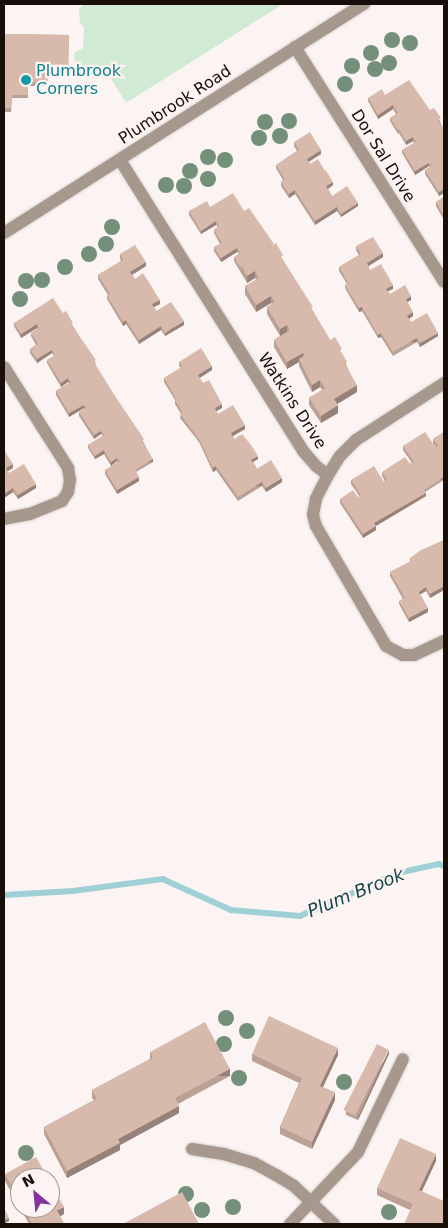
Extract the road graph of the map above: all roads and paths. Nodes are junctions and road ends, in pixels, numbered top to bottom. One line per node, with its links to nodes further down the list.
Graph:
1 (364, 4): 2 (street, Plumbrook Road)
2 (295, 47): 3 (street, Plumbrook Road); 5 (street, Dor Sal Drive)
3 (120, 160): 4 (street, Plumbrook Road); 8 (street, Watkins Drive)
4 (4, 234)
5 (444, 282)
6 (4, 366): 9 (street)
7 (444, 384): 8 (street)
8 (328, 475): 10 (street)
9 (4, 519)
10 (444, 641)
11 (403, 1059): 13 (street)
12 (192, 1148): 13 (street)
13 (312, 1203): 14 (street); 15 (street)
14 (290, 1224)
15 (334, 1224)

